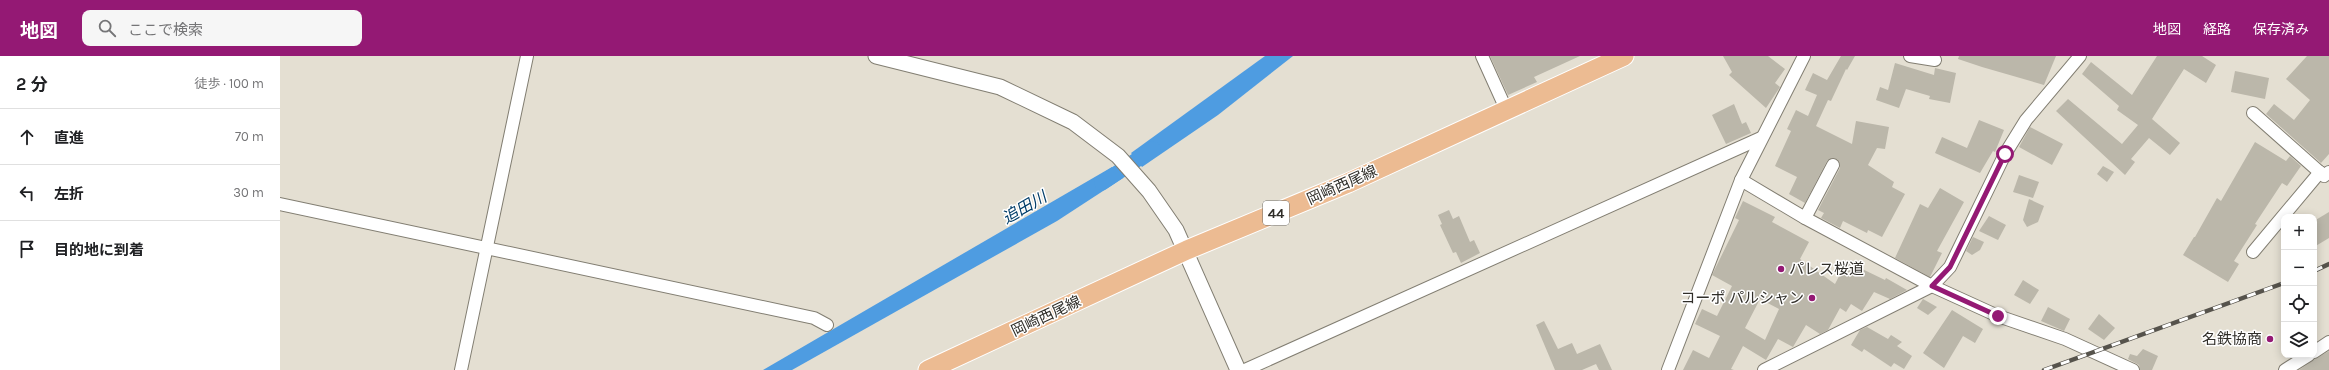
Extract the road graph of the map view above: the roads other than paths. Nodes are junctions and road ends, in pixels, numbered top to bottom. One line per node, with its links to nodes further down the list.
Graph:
1 (527, 56): 17 (street)
2 (876, 56): 18 (street)
3 (1482, 56): 9 (street)
4 (1624, 56): 9 (main road, 岡崎西尾線 / 44)
5 (1804, 56): 11 (street)
6 (1910, 56): 8 (street)
7 (2079, 56): 20 (street)
8 (1935, 60)
9 (1506, 109): 18 (main road, 岡崎西尾線 / 44)
10 (2253, 113): 13 (street)
11 (1761, 138): 14 (street); 29 (street)
12 (1834, 165): 16 (street)
13 (2326, 175): 19 (street)
14 (1740, 180): 16 (street); 30 (street)
15 (280, 204): 17 (street)
16 (1806, 218): 20 (street)
17 (487, 247): 21 (street); 26 (street)
18 (1187, 250): 27 (main road, 岡崎西尾線 / 44); 28 (street)
19 (2253, 252)
20 (1932, 286): 31 (street); 32 (street)
21 (827, 325)
22 (2329, 342): 23 (street)
23 (2317, 350)
24 (2305, 358): 25 (street)
25 (2292, 368)
26 (461, 370)
27 (928, 370)
28 (1238, 370)
29 (1245, 370)
30 (1668, 370)
31 (1764, 370)
32 (2133, 370)

